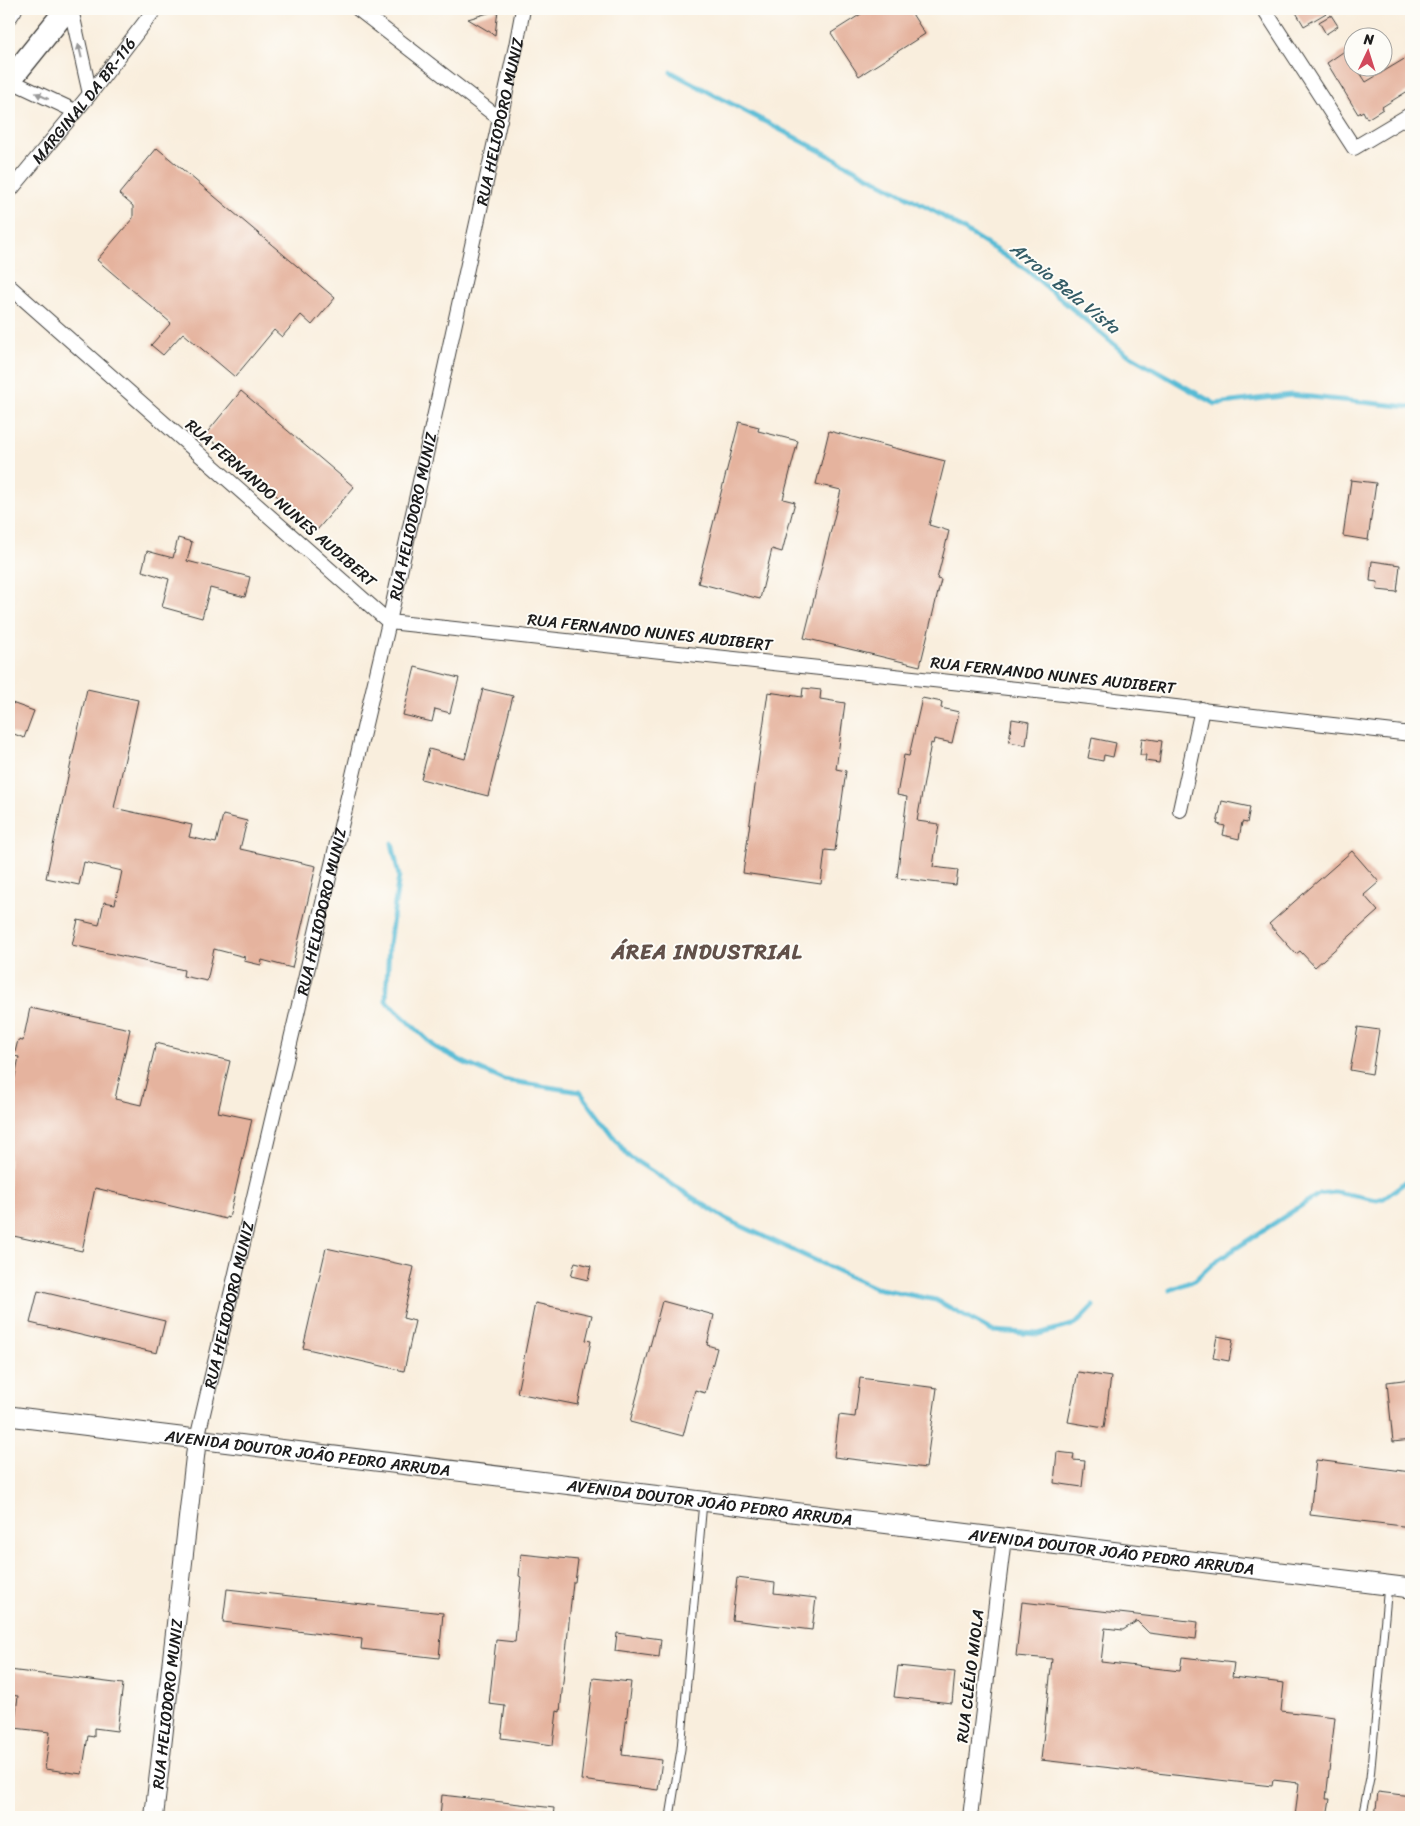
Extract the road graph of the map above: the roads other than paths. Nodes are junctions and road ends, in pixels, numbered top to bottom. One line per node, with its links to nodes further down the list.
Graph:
1 (13, 9): 7 (street)
2 (69, 9): 8 (highway); 9 (street, one-way to 2)
3 (155, 9): 9 (street, MARGINAL DA BR-116)
4 (358, 9): 12 (street)
5 (522, 9): 12 (street, RUA HELIODORO MUNIZ)
6 (1264, 9): 11 (street)
7 (9, 15)
8 (9, 81): 10 (street, one-way to 8)
9 (90, 94): 10 (street, MARGINAL DA BR-116)
10 (75, 111): 13 (street, MARGINAL DA BR-116)
11 (1411, 114)
12 (500, 119): 15 (street, RUA HELIODORO MUNIZ)
13 (9, 192)
14 (9, 286): 15 (street, RUA FERNANDO NUNES AUDIBERT)
15 (389, 622): 16 (street, RUA FERNANDO NUNES AUDIBERT); 20 (street, RUA HELIODORO MUNIZ)
16 (1202, 710): 17 (street, RUA FERNANDO NUNES AUDIBERT); 18 (street)
17 (1411, 734)
18 (1180, 810)
19 (9, 1416): 20 (main road, AVENIDA DOUTOR JOÃO PEDRO ARRUDA)
20 (197, 1439): 21 (main road, AVENIDA DOUTOR JOÃO PEDRO ARRUDA); 25 (street, RUA HELIODORO MUNIZ)
21 (703, 1501): 22 (main road, AVENIDA DOUTOR JOÃO PEDRO ARRUDA); 26 (lane)
22 (1004, 1538): 23 (main road, AVENIDA DOUTOR JOÃO PEDRO ARRUDA); 27 (street, RUA CLÉLIO MIOLA)
23 (1388, 1585): 24 (main road, AVENIDA DOUTOR JOÃO PEDRO ARRUDA); 28 (lane)
24 (1411, 1588)
25 (154, 1817)
26 (670, 1817)
27 (970, 1817)
28 (1362, 1817)

